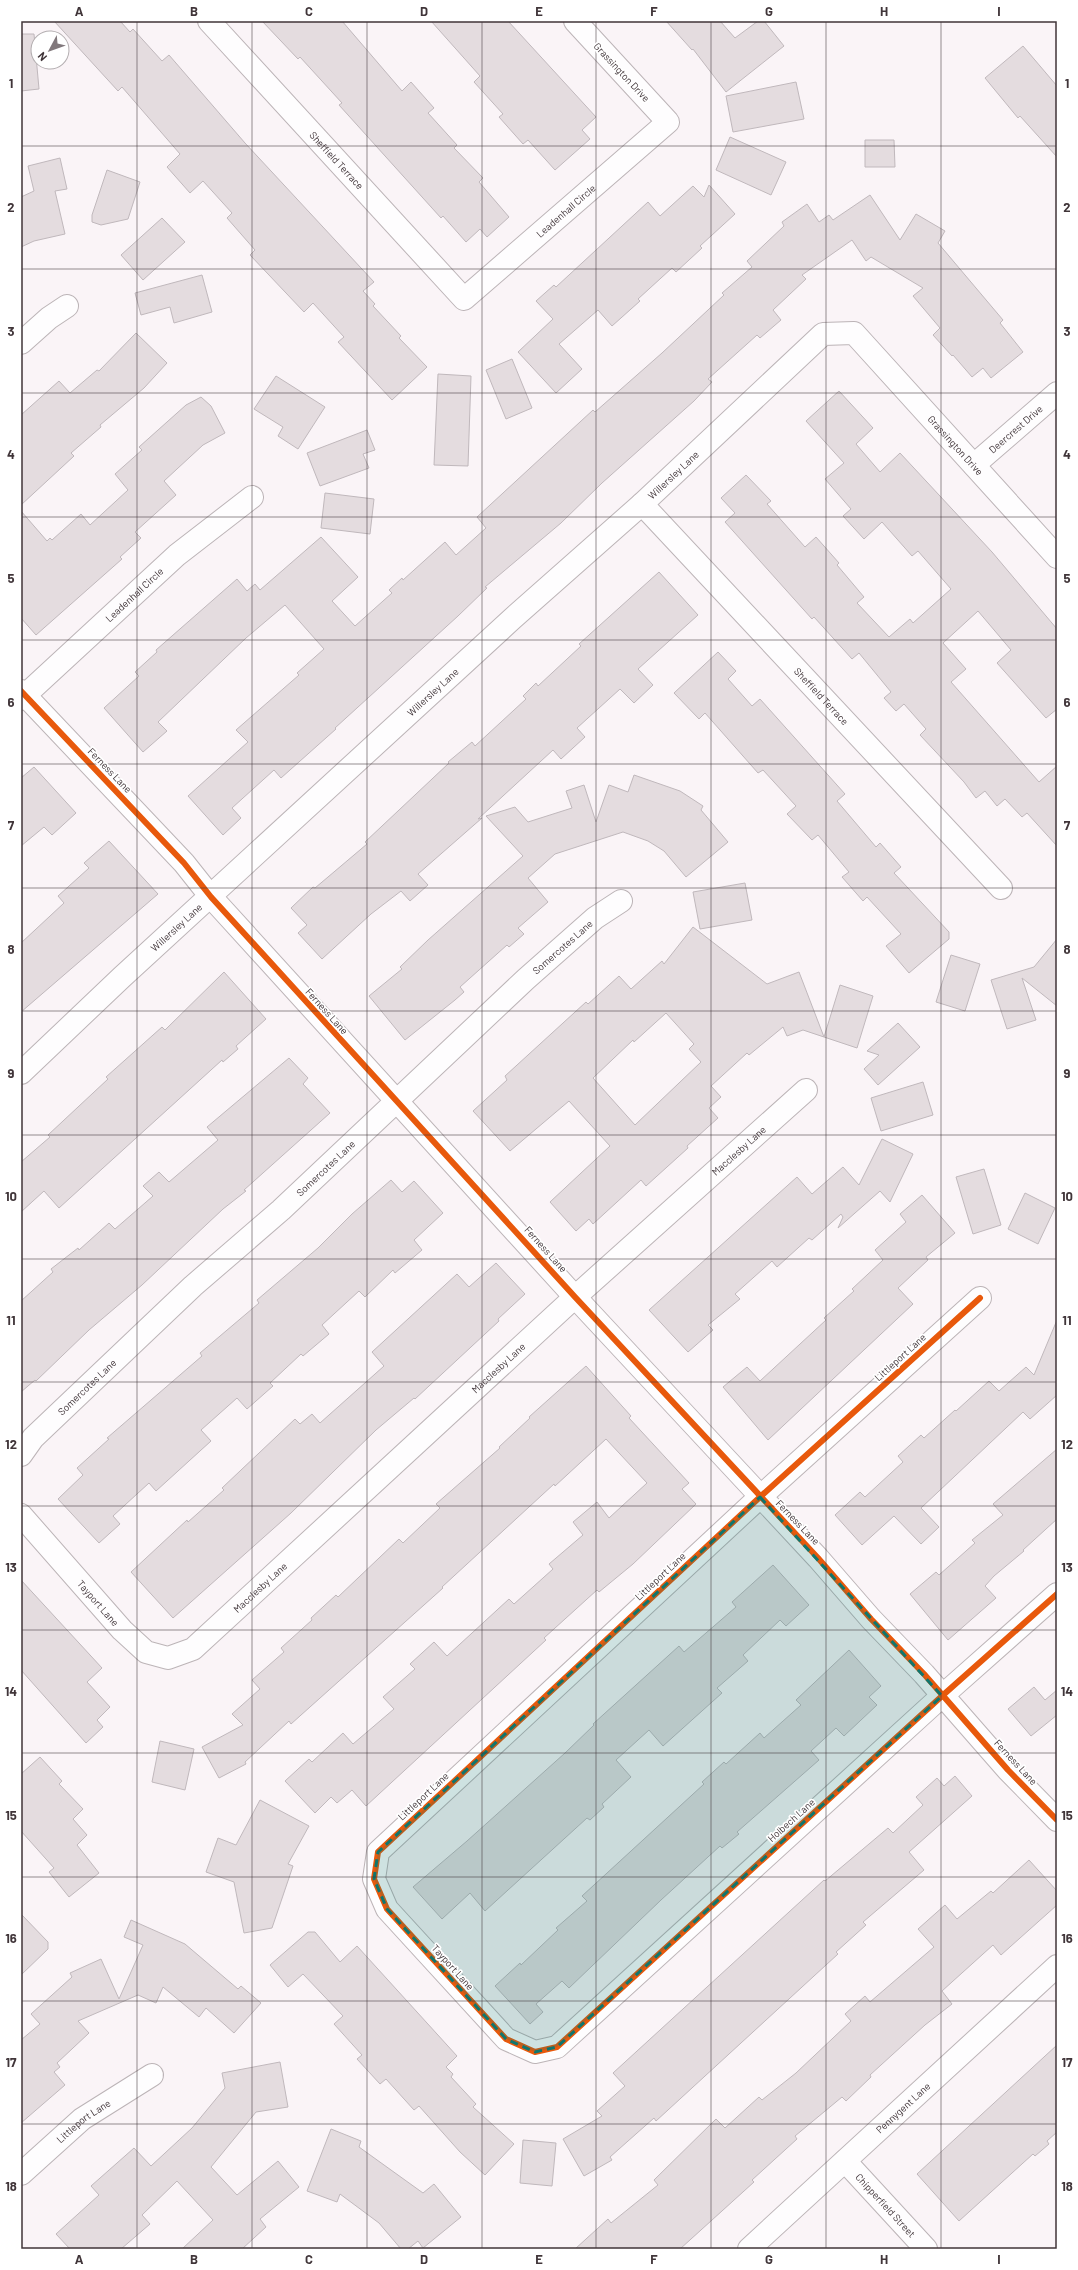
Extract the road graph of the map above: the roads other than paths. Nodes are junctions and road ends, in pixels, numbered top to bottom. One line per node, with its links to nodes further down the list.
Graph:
1 (209, 21): 4 (street, Sheffield Terrace)
2 (575, 21): 3 (street, Grassington Drive)
3 (668, 122): 4 (street, Leadenhall Circle)
4 (464, 299)
5 (67, 306): 7 (street)
6 (854, 333): 9 (street, Grassington Drive); 11 (street, Willersley Lane)
7 (21, 344)
8 (1057, 393): 9 (street, Deercrest Drive)
9 (974, 465): 12 (street, Grassington Drive)
10 (252, 497): 13 (street, Leadenhall Circle)
11 (642, 504): 14 (street, Sheffield Terrace); 15 (street, Willersley Lane)
12 (1057, 557)
13 (22, 695): 15 (street, Ferness Lane)
14 (1001, 888)
15 (211, 898): 17 (street, Willersley Lane); 19 (street, Ferness Lane)
16 (621, 901): 19 (street, Somercotes Lane)
17 (21, 1073)
18 (806, 1090): 20 (street, Macclesby Lane)
19 (396, 1102): 20 (street, Ferness Lane); 22 (street, Somercotes Lane)
20 (575, 1297): 23 (street, Ferness Lane); 26 (street, Macclesby Lane)
21 (980, 1298): 23 (street, Littleport Lane)
22 (27, 1447)
23 (760, 1497): 27 (street, Ferness Lane); 29 (street, Littleport Lane)
24 (21, 1515): 26 (street, Tayport Lane)
25 (1057, 1594): 27 (street, Holbech Lane)
26 (193, 1649)
27 (942, 1696): 28 (street, Ferness Lane); 31 (street, Holbech Lane)
28 (1057, 1820)
29 (374, 1879): 31 (street, Tayport Lane)
30 (1057, 1966): 33 (street, Pennygent Lane)
31 (535, 2052)
32 (152, 2075): 34 (street, Littleport Lane)
33 (845, 2161): 35 (street, Pennygent Lane); 36 (street, Chipperfield Street)
34 (21, 2174)
35 (749, 2249)
36 (926, 2249)

